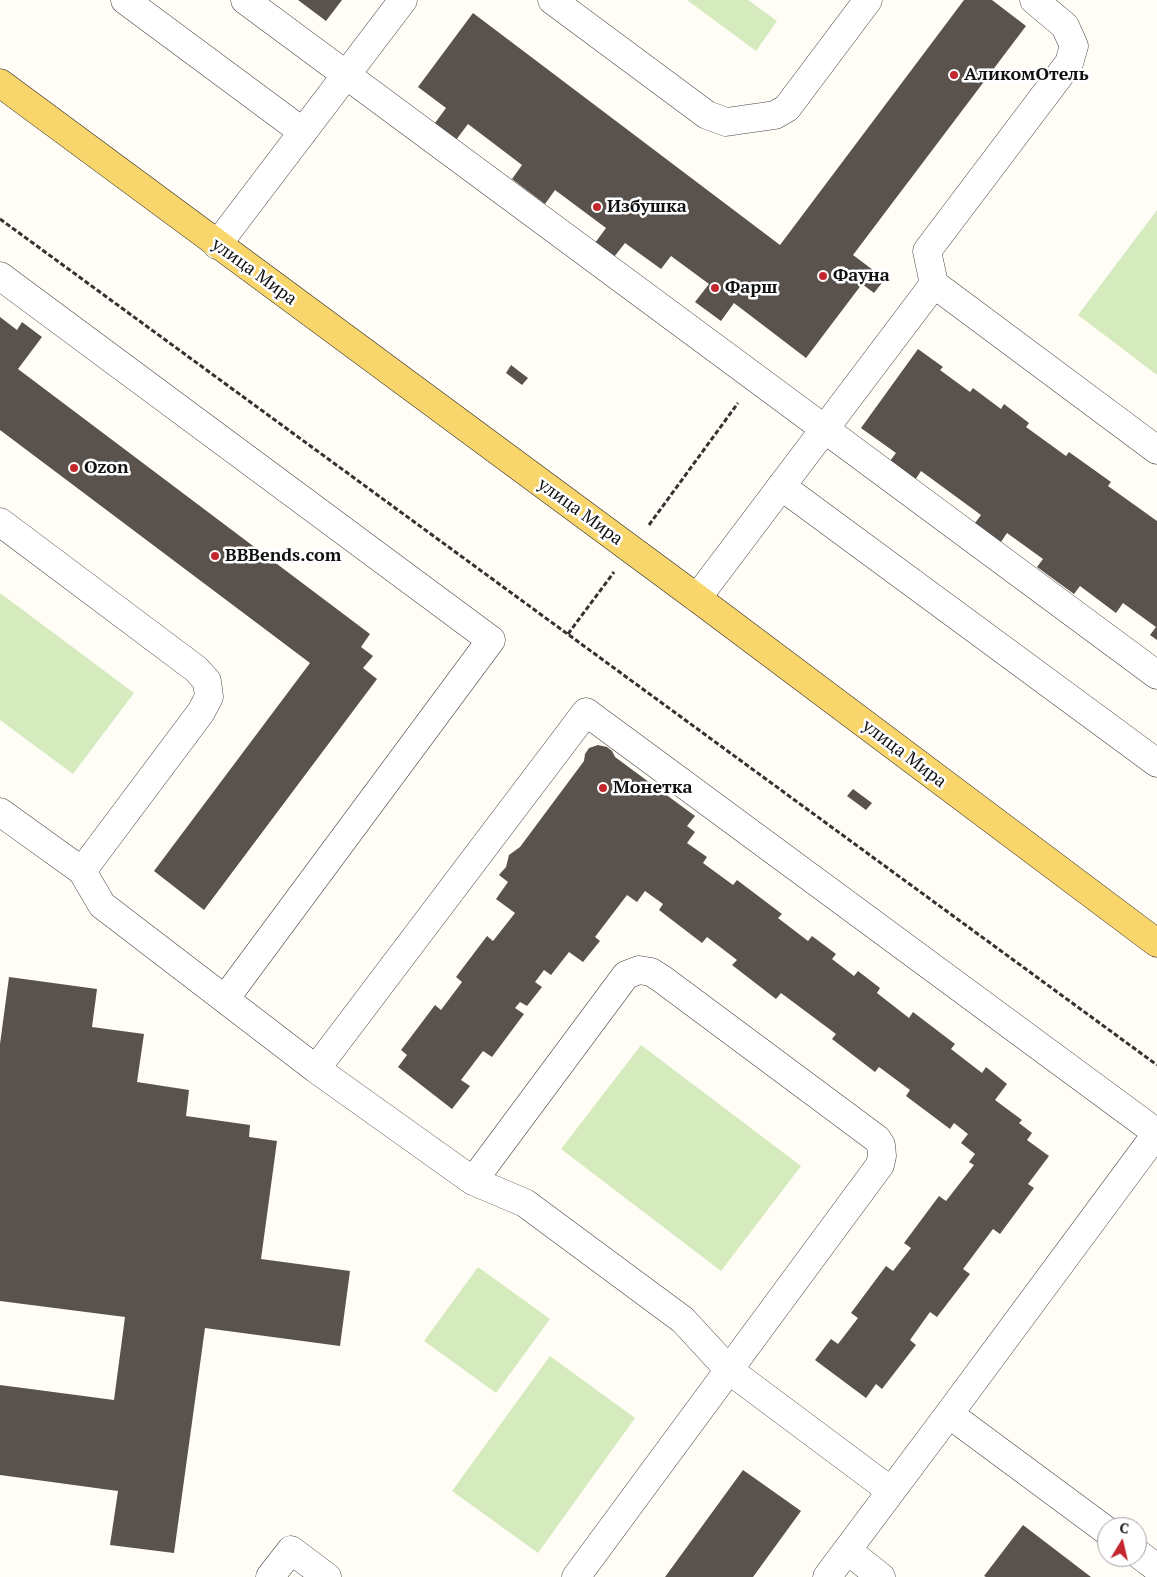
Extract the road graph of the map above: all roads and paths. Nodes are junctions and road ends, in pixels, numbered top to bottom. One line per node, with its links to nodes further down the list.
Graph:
1 (125, 0): 9 (lane)
2 (245, 0): 7 (lane)
3 (403, 0): 7 (lane)
4 (552, 0): 5 (lane)
5 (868, 0)
6 (1034, 0): 13 (lane)
7 (346, 75): 9 (lane); 15 (lane)
8 (2, 88): 11 (main road, улица Мира)
9 (303, 132): 11 (lane)
10 (0, 219): 21 (path)
11 (217, 245): 19 (main road, улица Мира)
12 (0, 276): 27 (lane)
13 (934, 284): 15 (lane); 16 (lane)
14 (740, 400): 19 (path)
15 (824, 429): 17 (lane); 22 (lane)
16 (1157, 450)
17 (781, 486): 20 (lane); 23 (lane)
18 (0, 522): 25 (lane)
19 (631, 549): 20 (main road, улица Мира); 21 (path)
20 (697, 598): 26 (main road, улица Мира)
21 (568, 634): 28 (path)
22 (1157, 675)
23 (1157, 763)
24 (0, 812): 25 (lane)
25 (82, 871): 27 (lane)
26 (1157, 943)
27 (225, 999): 29 (lane)
28 (1157, 1065)
29 (316, 1069): 30 (lane); 31 (lane)
30 (1157, 1133): 33 (lane)
31 (473, 1181): 32 (lane); 32 (lane)
32 (729, 1370): 34 (lane); 39 (lane)
33 (949, 1414): 34 (lane); 35 (lane)
34 (891, 1491): 36 (lane)
35 (1097, 1524)
36 (847, 1550): 40 (lane); 41 (lane)
37 (270, 1577): 38 (lane)
38 (327, 1577)
39 (576, 1577)
40 (827, 1577)
41 (881, 1577)

